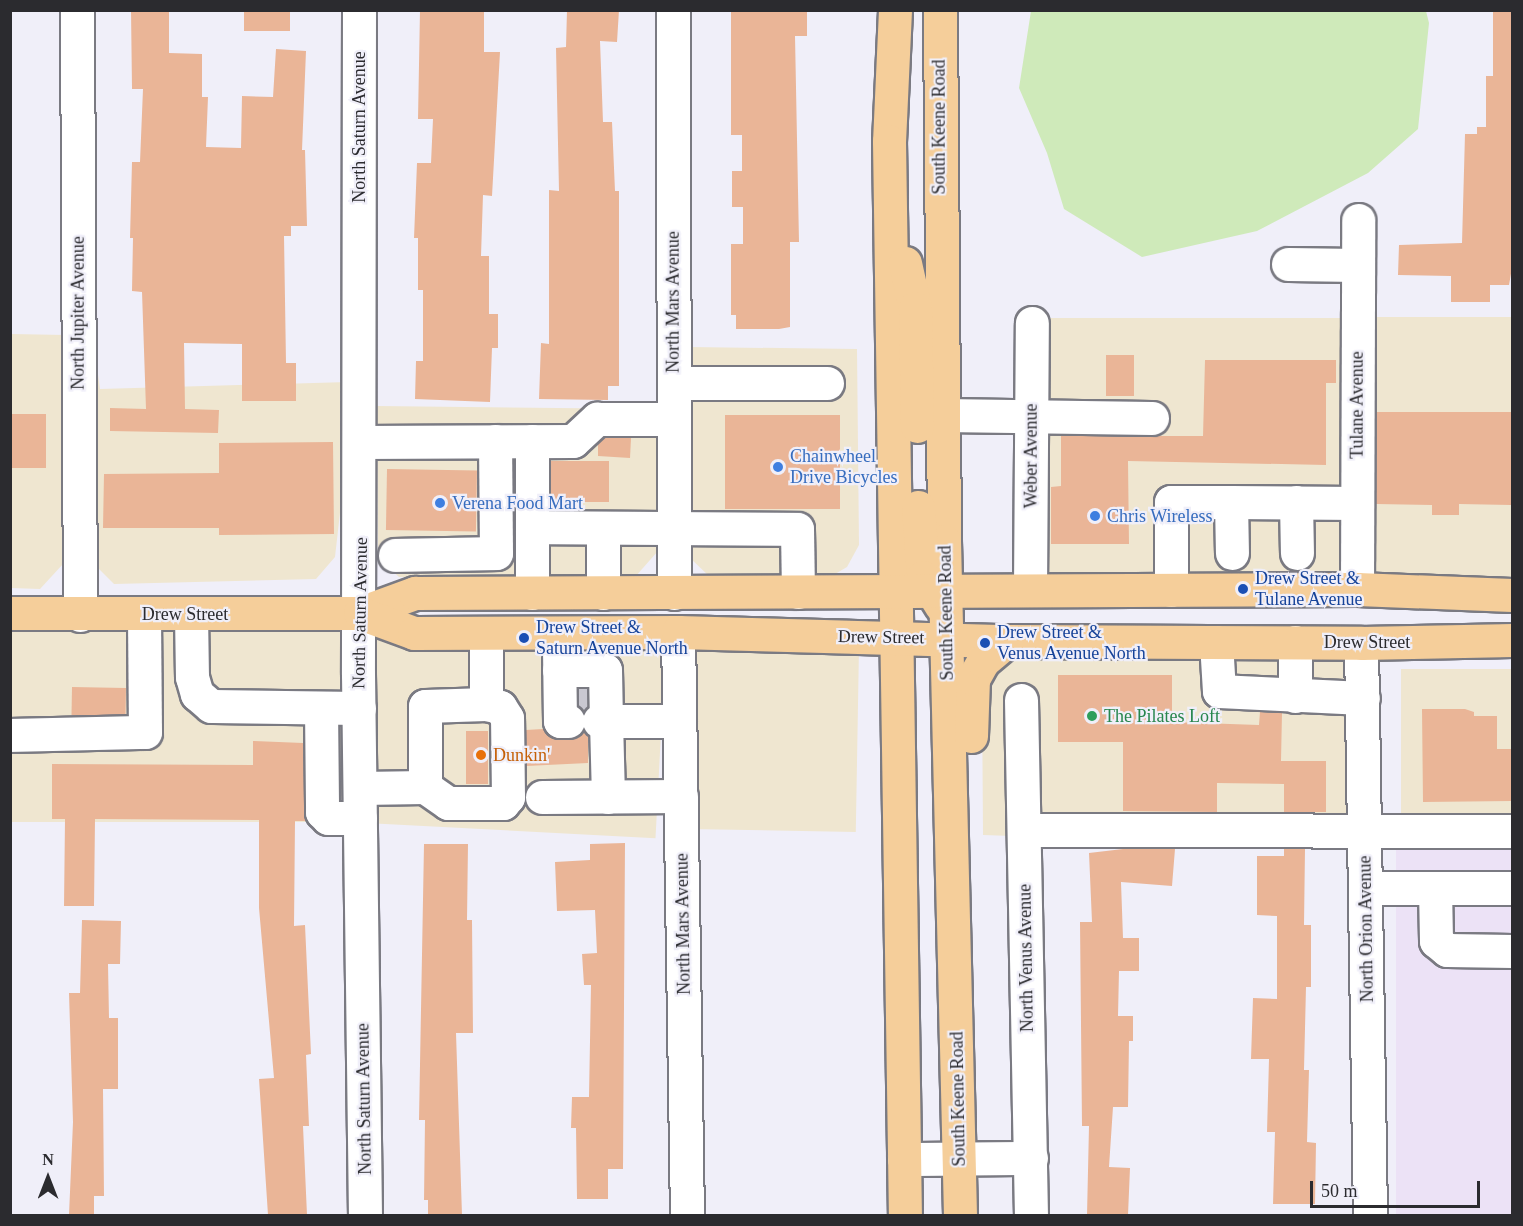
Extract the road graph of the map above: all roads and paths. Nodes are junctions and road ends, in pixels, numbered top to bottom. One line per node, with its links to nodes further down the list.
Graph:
1 (77, 10): 42 (street, North Jupiter Avenue)
2 (359, 10): 18 (street, North Saturn Avenue)
3 (673, 10): 11 (street, North Mars Avenue)
4 (896, 10): 41 (main road, South Keene Road)
5 (940, 10): 12 (main road, South Keene Road)
6 (1358, 220): 8 (street, Tulane Avenue)
7 (1288, 264): 8 (street)
8 (1358, 265): 21 (street, Tulane Avenue)
9 (1032, 323): 13 (street, Weber Avenue)
10 (827, 382): 11 (street)
11 (674, 383): 15 (street, North Mars Avenue)
12 (943, 415): 13 (street); 41 (main road, South Keene Road)
13 (1031, 415): 14 (street); 30 (street, Weber Avenue)
14 (1152, 418)
15 (674, 419): 17 (street); 24 (street, North Mars Avenue)
16 (495, 441): 17 (street); 18 (street); 28 (street)
17 (532, 441): 22 (street)
18 (360, 442): 38 (street, North Saturn Avenue)
19 (1231, 502): 20 (street); 25 (street); 31 (street)
20 (1296, 502): 21 (street); 26 (street)
21 (1357, 503): 29 (street, Tulane Avenue)
22 (532, 527): 23 (street); 34 (street)
23 (603, 528): 24 (street); 35 (street)
24 (674, 528): 32 (street); 36 (street, North Mars Avenue)
25 (1232, 553)
26 (1297, 553)
27 (395, 555): 28 (street)
28 (476, 555): 33 (street)
29 (1357, 589): 31 (main road, Drew Street); 37 (main road, Drew Street); 41 (main road)
30 (1030, 590): 31 (main road, Drew Street); 41 (main road, Drew Street)
31 (1171, 590)
32 (798, 592): 36 (main road, Drew Street); 41 (main road, Drew Street)
33 (476, 593): 34 (main road, Drew Street); 38 (main road, Drew Street)
34 (532, 593): 35 (main road, Drew Street)
35 (603, 593): 36 (main road, Drew Street)
36 (674, 593)
37 (1512, 595)
38 (360, 613): 40 (main road, Drew Street); 46 (main road, Drew Street); 59 (street, North Saturn Avenue)
39 (10, 614): 42 (main road, Drew Street)
40 (191, 614): 43 (main road, Drew Street); 58 (street)
41 (920, 614): 44 (main road); 45 (main road, Drew Street); 48 (main road, Drew Street); 74 (main road, South Keene Road); 76 (main road, South Keene Road)
42 (80, 615): 43 (main road, Drew Street)
43 (144, 615): 61 (street)
44 (601, 632): 45 (main road, Drew Street); 47 (main road, Drew Street)
45 (678, 632): 60 (street, North Mars Avenue)
46 (486, 633): 47 (main road, Drew Street); 57 (street)
47 (558, 633): 56 (street)
48 (1006, 640): 50 (main road, Drew Street); 74 (main road)
49 (1512, 640): 52 (main road, Drew Street)
50 (1216, 642): 51 (main road, Drew Street); 53 (street)
51 (1295, 642): 52 (main road, Drew Street); 53 (street)
52 (1361, 643): 54 (street, North Orion Avenue)
53 (1295, 696): 54 (street)
54 (1363, 698): 68 (street, North Orion Avenue)
55 (1021, 700): 67 (street, North Venus Avenue)
56 (583, 702): 60 (street); 65 (street)
57 (486, 704): 62 (street); 62 (street)
58 (321, 708): 59 (street); 66 (street)
59 (358, 708): 66 (street, North Saturn Avenue)
60 (679, 721): 63 (street, North Mars Avenue)
61 (10, 735)
62 (425, 788): 66 (street)
63 (681, 796): 65 (street); 79 (street, North Mars Avenue)
64 (542, 797): 65 (street)
65 (608, 797)
66 (360, 803): 78 (street, North Saturn Avenue)
67 (1024, 830): 68 (street); 75 (street, North Venus Avenue)
68 (1364, 831): 69 (street); 70 (street, North Orion Avenue)
69 (1512, 831)
70 (1365, 888): 71 (street); 83 (street, North Orion Avenue)
71 (1435, 888): 72 (street); 73 (street)
72 (1512, 888)
73 (1512, 951)
74 (958, 1040): 77 (main road, South Keene Road)
75 (1031, 1158): 77 (street); 82 (street, North Venus Avenue)
76 (904, 1159): 77 (street); 80 (main road, South Keene Road)
77 (959, 1159): 81 (main road, South Keene Road)
78 (365, 1215)
79 (687, 1215)
80 (905, 1215)
81 (960, 1215)
82 (1031, 1215)
83 (1370, 1215)

